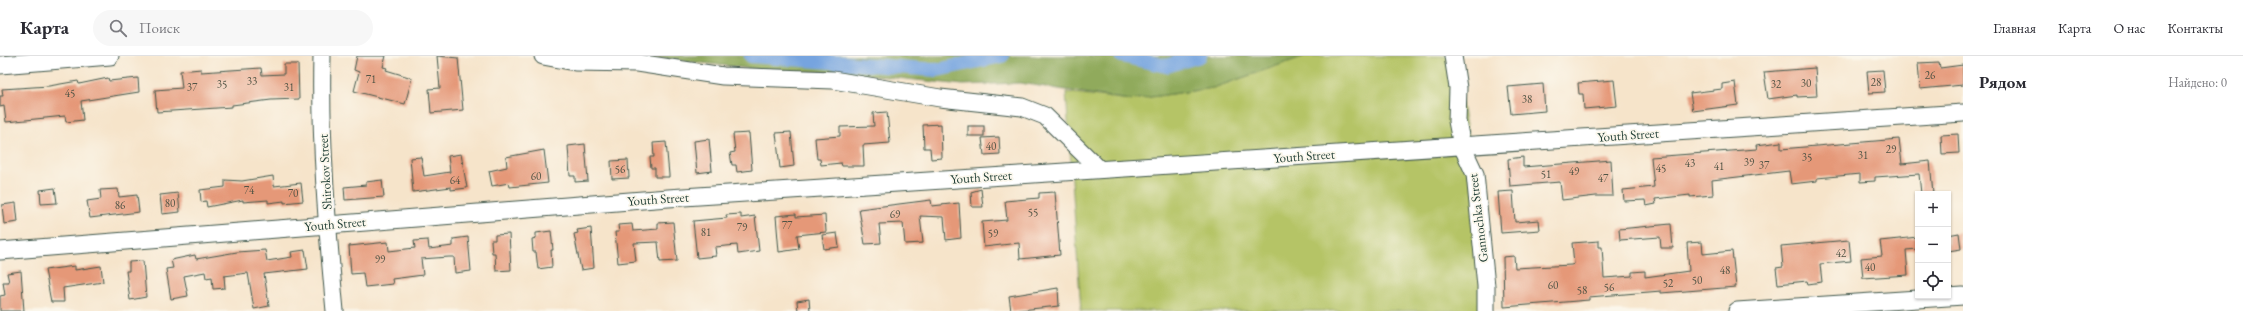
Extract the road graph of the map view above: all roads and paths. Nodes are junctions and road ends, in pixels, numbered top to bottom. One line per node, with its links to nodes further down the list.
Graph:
1 (110, 56): 5 (street)
2 (322, 56): 9 (street, Shirokov Street)
3 (543, 56): 8 (street)
4 (1453, 56): 7 (street, Gannochka Street)
5 (0, 65)
6 (1963, 113): 7 (street, Youth Street)
7 (1462, 146): 8 (street, Youth Street); 13 (street, Gannochka Street)
8 (1099, 169): 9 (street, Youth Street)
9 (327, 225): 10 (street, Youth Street); 12 (street, Shirokov Street)
10 (0, 251)
11 (1963, 296): 14 (street)
12 (335, 311)
13 (1486, 311)
14 (1737, 311)

